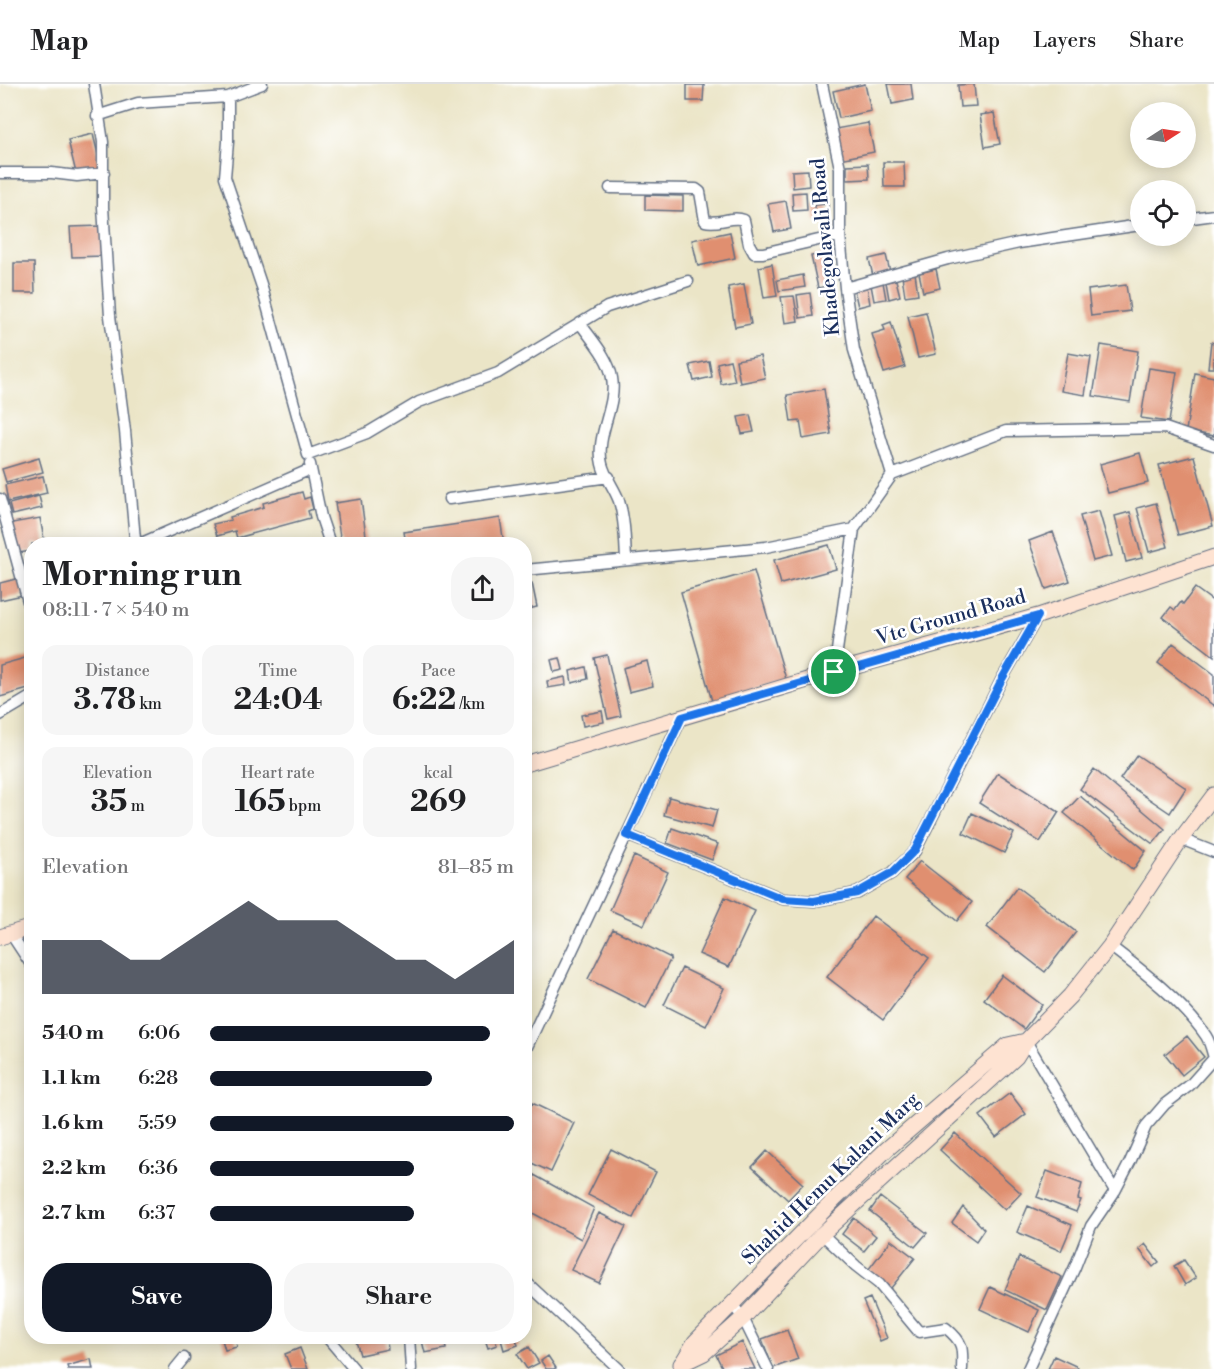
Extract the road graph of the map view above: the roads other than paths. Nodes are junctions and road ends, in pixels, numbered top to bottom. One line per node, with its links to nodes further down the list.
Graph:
1 (94, 84): 5 (street)
2 (262, 84): 4 (street)
3 (822, 84): 12 (street, Khadegolavali Road)
4 (228, 97): 5 (street); 17 (street)
5 (97, 116): 7 (street)
6 (0, 173): 7 (street)
7 (104, 173): 24 (street)
8 (610, 188): 12 (street)
9 (1214, 215): 10 (street)
10 (1196, 217)
11 (1130, 226): 14 (street)
12 (840, 235): 14 (street, Khadegolavali Road)
13 (688, 281): 15 (street)
14 (844, 288): 19 (street, Khadegolavali Road)
15 (580, 323): 17 (street); 20 (street)
16 (1214, 445): 19 (street)
17 (308, 455): 18 (street)
18 (311, 469): 25 (street); 26 (street)
19 (892, 474): 23 (street)
20 (609, 477): 22 (street); 28 (street)
21 (0, 499): 30 (street)
22 (449, 499)
23 (854, 529): 28 (street); 32 (street)
24 (135, 537)
25 (157, 537)
26 (328, 537)
27 (1214, 557): 31 (main road, Vtc Ground Road)
28 (626, 560): 29 (street)
29 (532, 569)
30 (24, 587)
31 (1038, 616): 32 (main road, Vtc Ground Road); 38 (street)
32 (834, 672): 35 (main road, Vtc Ground Road)
33 (24, 701): 34 (street)
34 (0, 715)
35 (682, 717): 36 (main road, Vtc Ground Road); 38 (street)
36 (532, 762)
37 (1214, 795): 39 (main road, Shahid Hemu Kalani Marg)
38 (627, 835): 45 (street)
39 (1180, 839): 40 (street); 43 (main road, Shahid Hemu Kalani Marg)
40 (1214, 852)
41 (24, 929): 42 (main road)
42 (6, 935): 44 (street)
43 (1110, 946): 46 (main road, Shahid Hemu Kalani Marg); 47 (street)
44 (24, 956)
45 (532, 1036)
46 (1026, 1041): 47 (street); 48 (main road, Shahid Hemu Kalani Marg); 50 (main road, Shahid Hemu Kalani Marg)
47 (1115, 1191): 62 (street)
48 (822, 1234): 51 (main road, Shahid Hemu Kalani Marg); 61 (street)
49 (532, 1288): 59 (street)
50 (732, 1304): 51 (street); 55 (main road, Shahid Hemu Kalani Marg)
51 (743, 1318): 55 (main road, Shahid Hemu Kalani Marg); 60 (street)
52 (333, 1344): 57 (street)
53 (409, 1344): 58 (street)
54 (184, 1358): 56 (street)
55 (679, 1367)
56 (175, 1369)
57 (354, 1369)
58 (411, 1369)
59 (619, 1369)
60 (768, 1369)
61 (962, 1369)
62 (1028, 1369)

